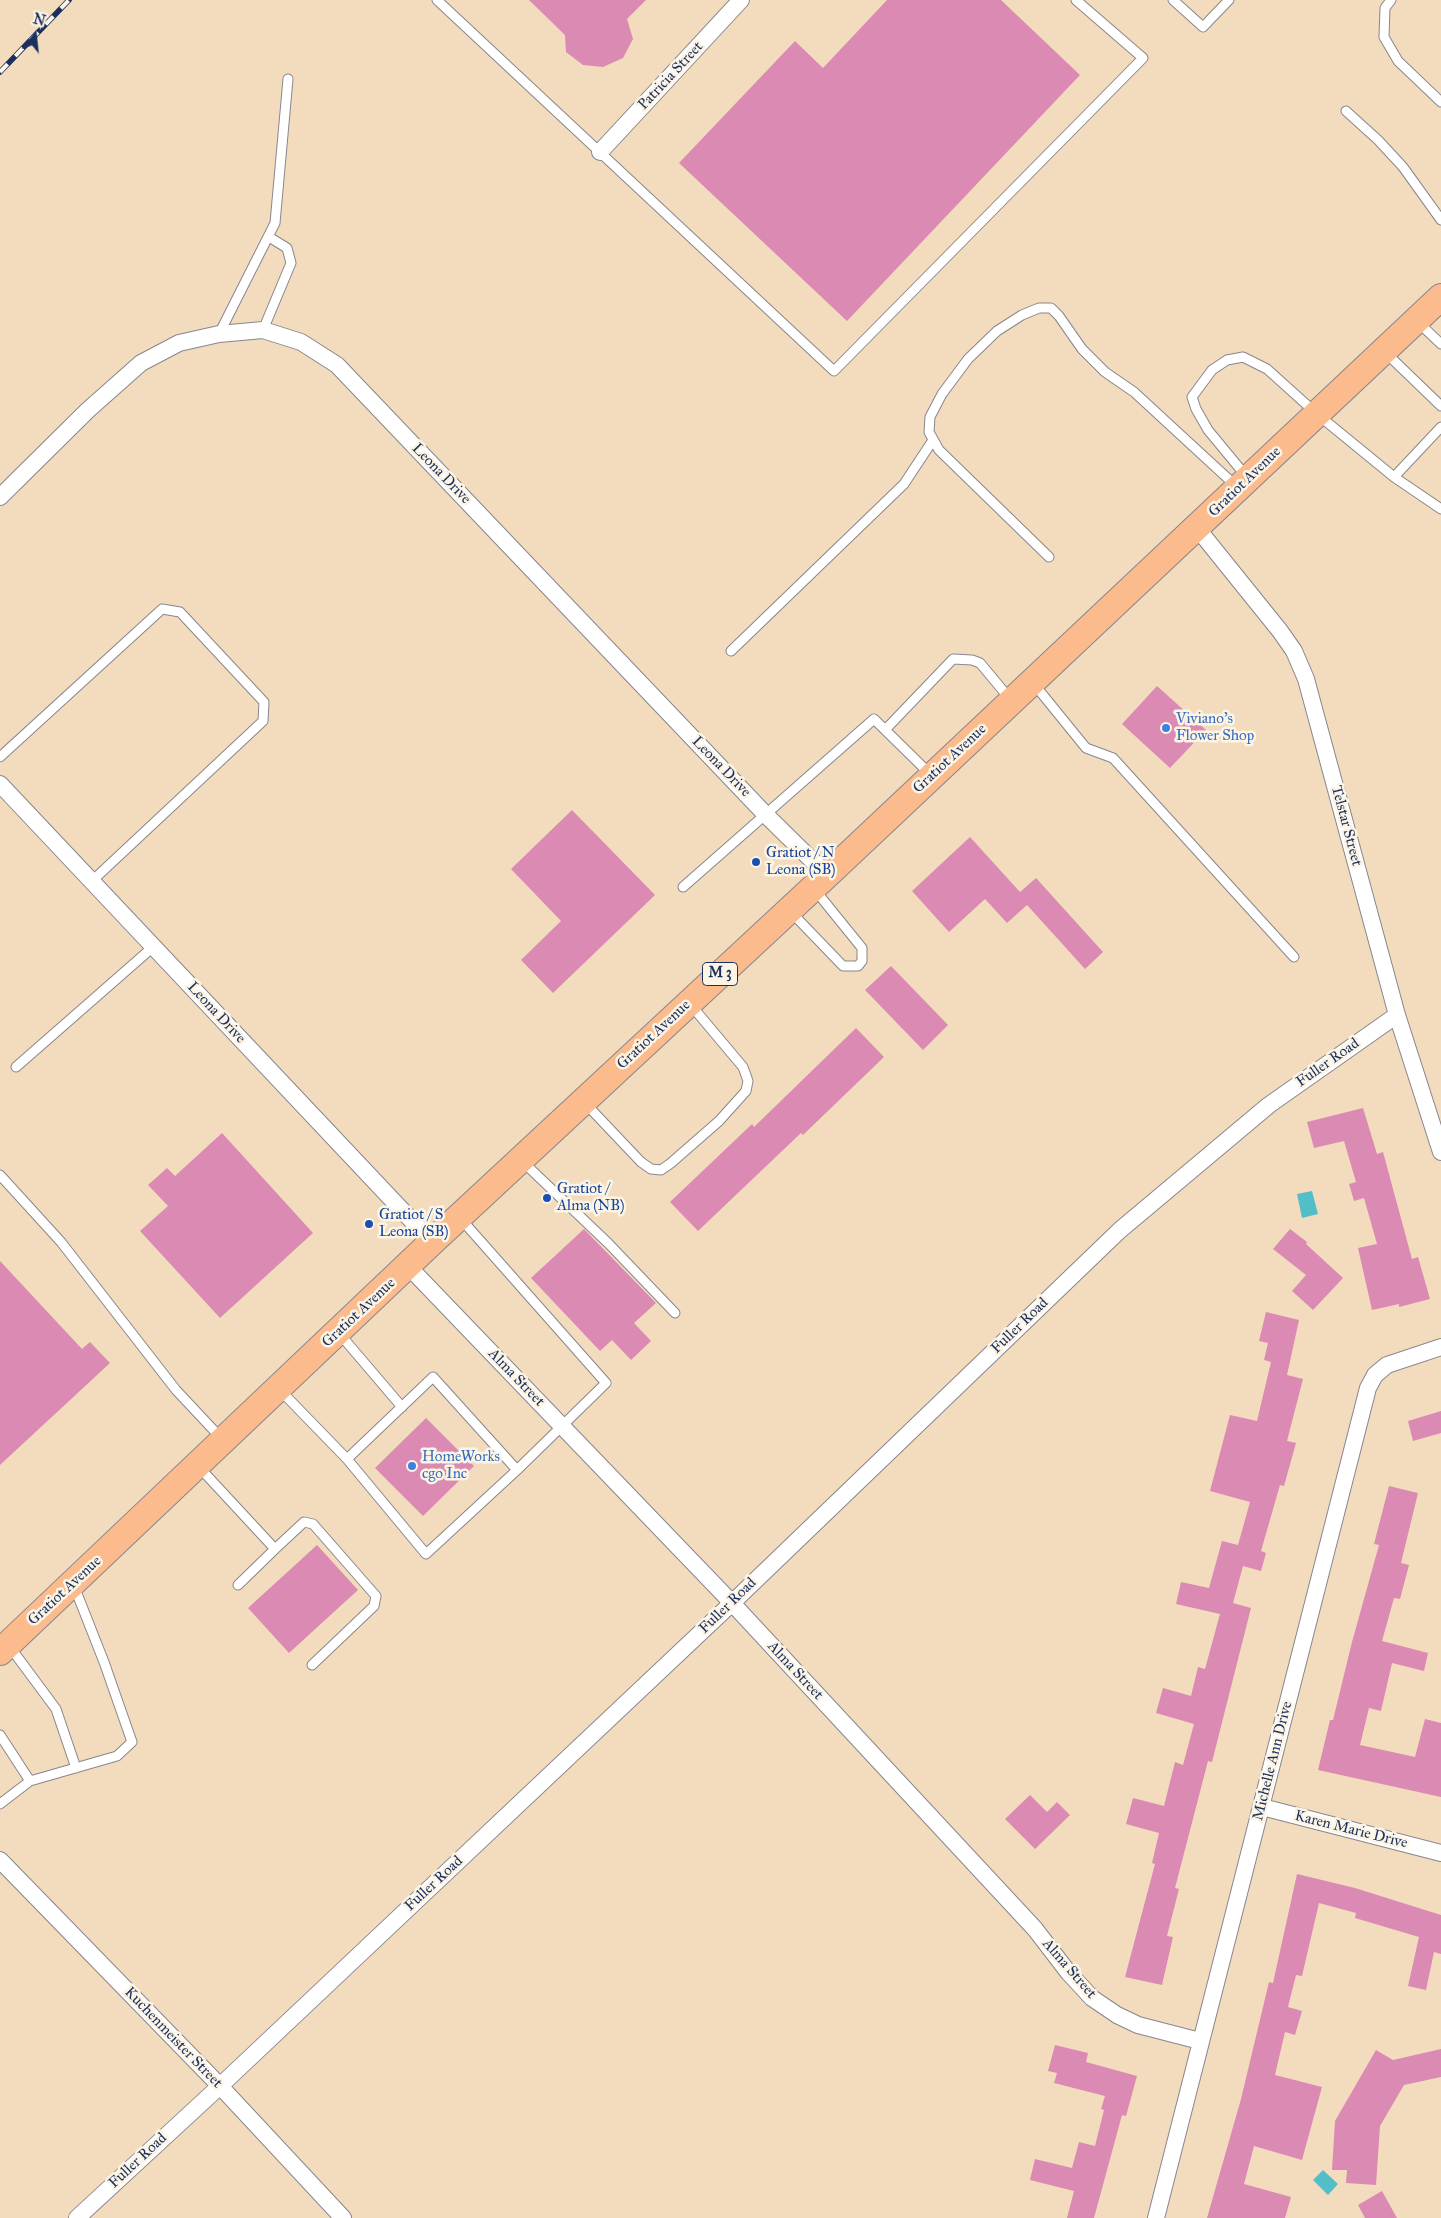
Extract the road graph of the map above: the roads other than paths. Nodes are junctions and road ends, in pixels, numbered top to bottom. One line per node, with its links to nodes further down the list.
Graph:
1 (437, 0): 10 (lane)
2 (741, 0): 10 (street, Patricia Street)
3 (1076, 0): 10 (lane)
4 (1173, 0): 5 (lane)
5 (1229, 0)
6 (1391, 0): 8 (lane)
7 (288, 79): 12 (lane)
8 (1441, 102)
9 (1346, 111): 11 (lane)
10 (600, 152)
11 (1441, 220)
12 (269, 237): 15 (lane); 16 (lane)
13 (1441, 297): 14 (main road, Gratiot Avenue / M 3)
14 (1416, 321): 17 (lane); 18 (main road, Gratiot Avenue / M 3)
15 (263, 330): 16 (street, Leona Drive); 36 (street, Leona Drive)
16 (219, 334): 25 (street, Leona Drive)
17 (1441, 344)
18 (1384, 351): 19 (lane); 20 (main road, Gratiot Avenue / M 3)
19 (1441, 406)
20 (1316, 414): 23 (lane); 24 (main road, Gratiot Avenue / M 3); 24 (lane)
21 (1441, 427): 23 (lane)
22 (933, 440): 24 (lane); 28 (lane); 29 (lane)
23 (1394, 477): 26 (lane)
24 (1243, 484): 27 (main road, Gratiot Avenue / M 3)
25 (0, 497)
26 (1441, 509)
27 (1197, 528): 30 (main road, Gratiot Avenue / M 3); 44 (street, Telstar Street)
28 (1049, 557)
29 (731, 651)
30 (1032, 682): 31 (main road, Gratiot Avenue / M 3); 42 (lane)
31 (1012, 702): 32 (lane); 34 (main road, Gratiot Avenue / M 3)
32 (886, 730): 34 (lane); 36 (lane)
33 (0, 757): 37 (lane)
34 (932, 776): 38 (main road, Gratiot Avenue / M 3)
35 (0, 784): 37 (street, Leona Drive)
36 (766, 815): 38 (street, Leona Drive); 39 (lane)
37 (92, 881): 41 (street, Leona Drive)
38 (820, 882): 40 (main road, Gratiot Avenue / M 3); 40 (lane)
39 (682, 887)
40 (789, 910): 43 (main road, Gratiot Avenue / M 3)
41 (154, 947): 45 (lane); 51 (street, Leona Drive)
42 (1294, 957)
43 (689, 1003): 46 (main road, Gratiot Avenue / M 3); 46 (lane)
44 (1397, 1015): 47 (street, Telstar Street); 66 (street, Fuller Road)
45 (16, 1067)
46 (583, 1101): 48 (main road, Gratiot Avenue / M 3)
47 (1441, 1152)
48 (520, 1159): 50 (main road, Gratiot Avenue / M 3); 53 (lane)
49 (0, 1175): 59 (lane)
50 (458, 1217): 51 (main road, Gratiot Avenue / M 3); 58 (lane)
51 (432, 1242): 52 (main road, Gratiot Avenue / M 3)
52 (408, 1266): 54 (main road, Gratiot Avenue / M 3); 58 (street, Alma Street)
53 (675, 1313)
54 (338, 1332): 56 (main road, Gratiot Avenue / M 3); 57 (lane)
55 (1441, 1347): 73 (street, Michelle Ann Drive)
56 (278, 1388): 59 (main road, Gratiot Avenue / M 3); 60 (lane)
57 (402, 1407): 60 (lane); 62 (lane)
58 (561, 1425): 62 (lane); 66 (street, Alma Street)
59 (223, 1440): 61 (main road, Gratiot Avenue / M 3)
60 (346, 1459): 62 (lane)
61 (197, 1465): 63 (lane); 64 (main road, Gratiot Avenue / M 3)
62 (517, 1470)
63 (275, 1549): 65 (lane); 68 (lane)
64 (73, 1583): 67 (main road, Gratiot Avenue / M 3); 70 (lane)
65 (238, 1585)
66 (732, 1603): 76 (street, Alma Street); 77 (street, Fuller Road)
67 (3, 1644): 70 (lane)
68 (312, 1665)
69 (0, 1735): 71 (lane)
70 (76, 1768): 71 (lane)
71 (30, 1781): 72 (lane)
72 (0, 1804)
73 (1262, 1807): 74 (street, Karen Marie Drive); 76 (street, Michelle Ann Drive)
74 (1441, 1853)
75 (0, 1860): 77 (street, Kuchenmeister Street)
76 (1200, 2041): 80 (street, Michelle Ann Drive)
77 (220, 2086): 78 (street, Fuller Road); 79 (street, Kuchenmeister Street)
78 (76, 2218)
79 (343, 2218)
80 (1156, 2218)

